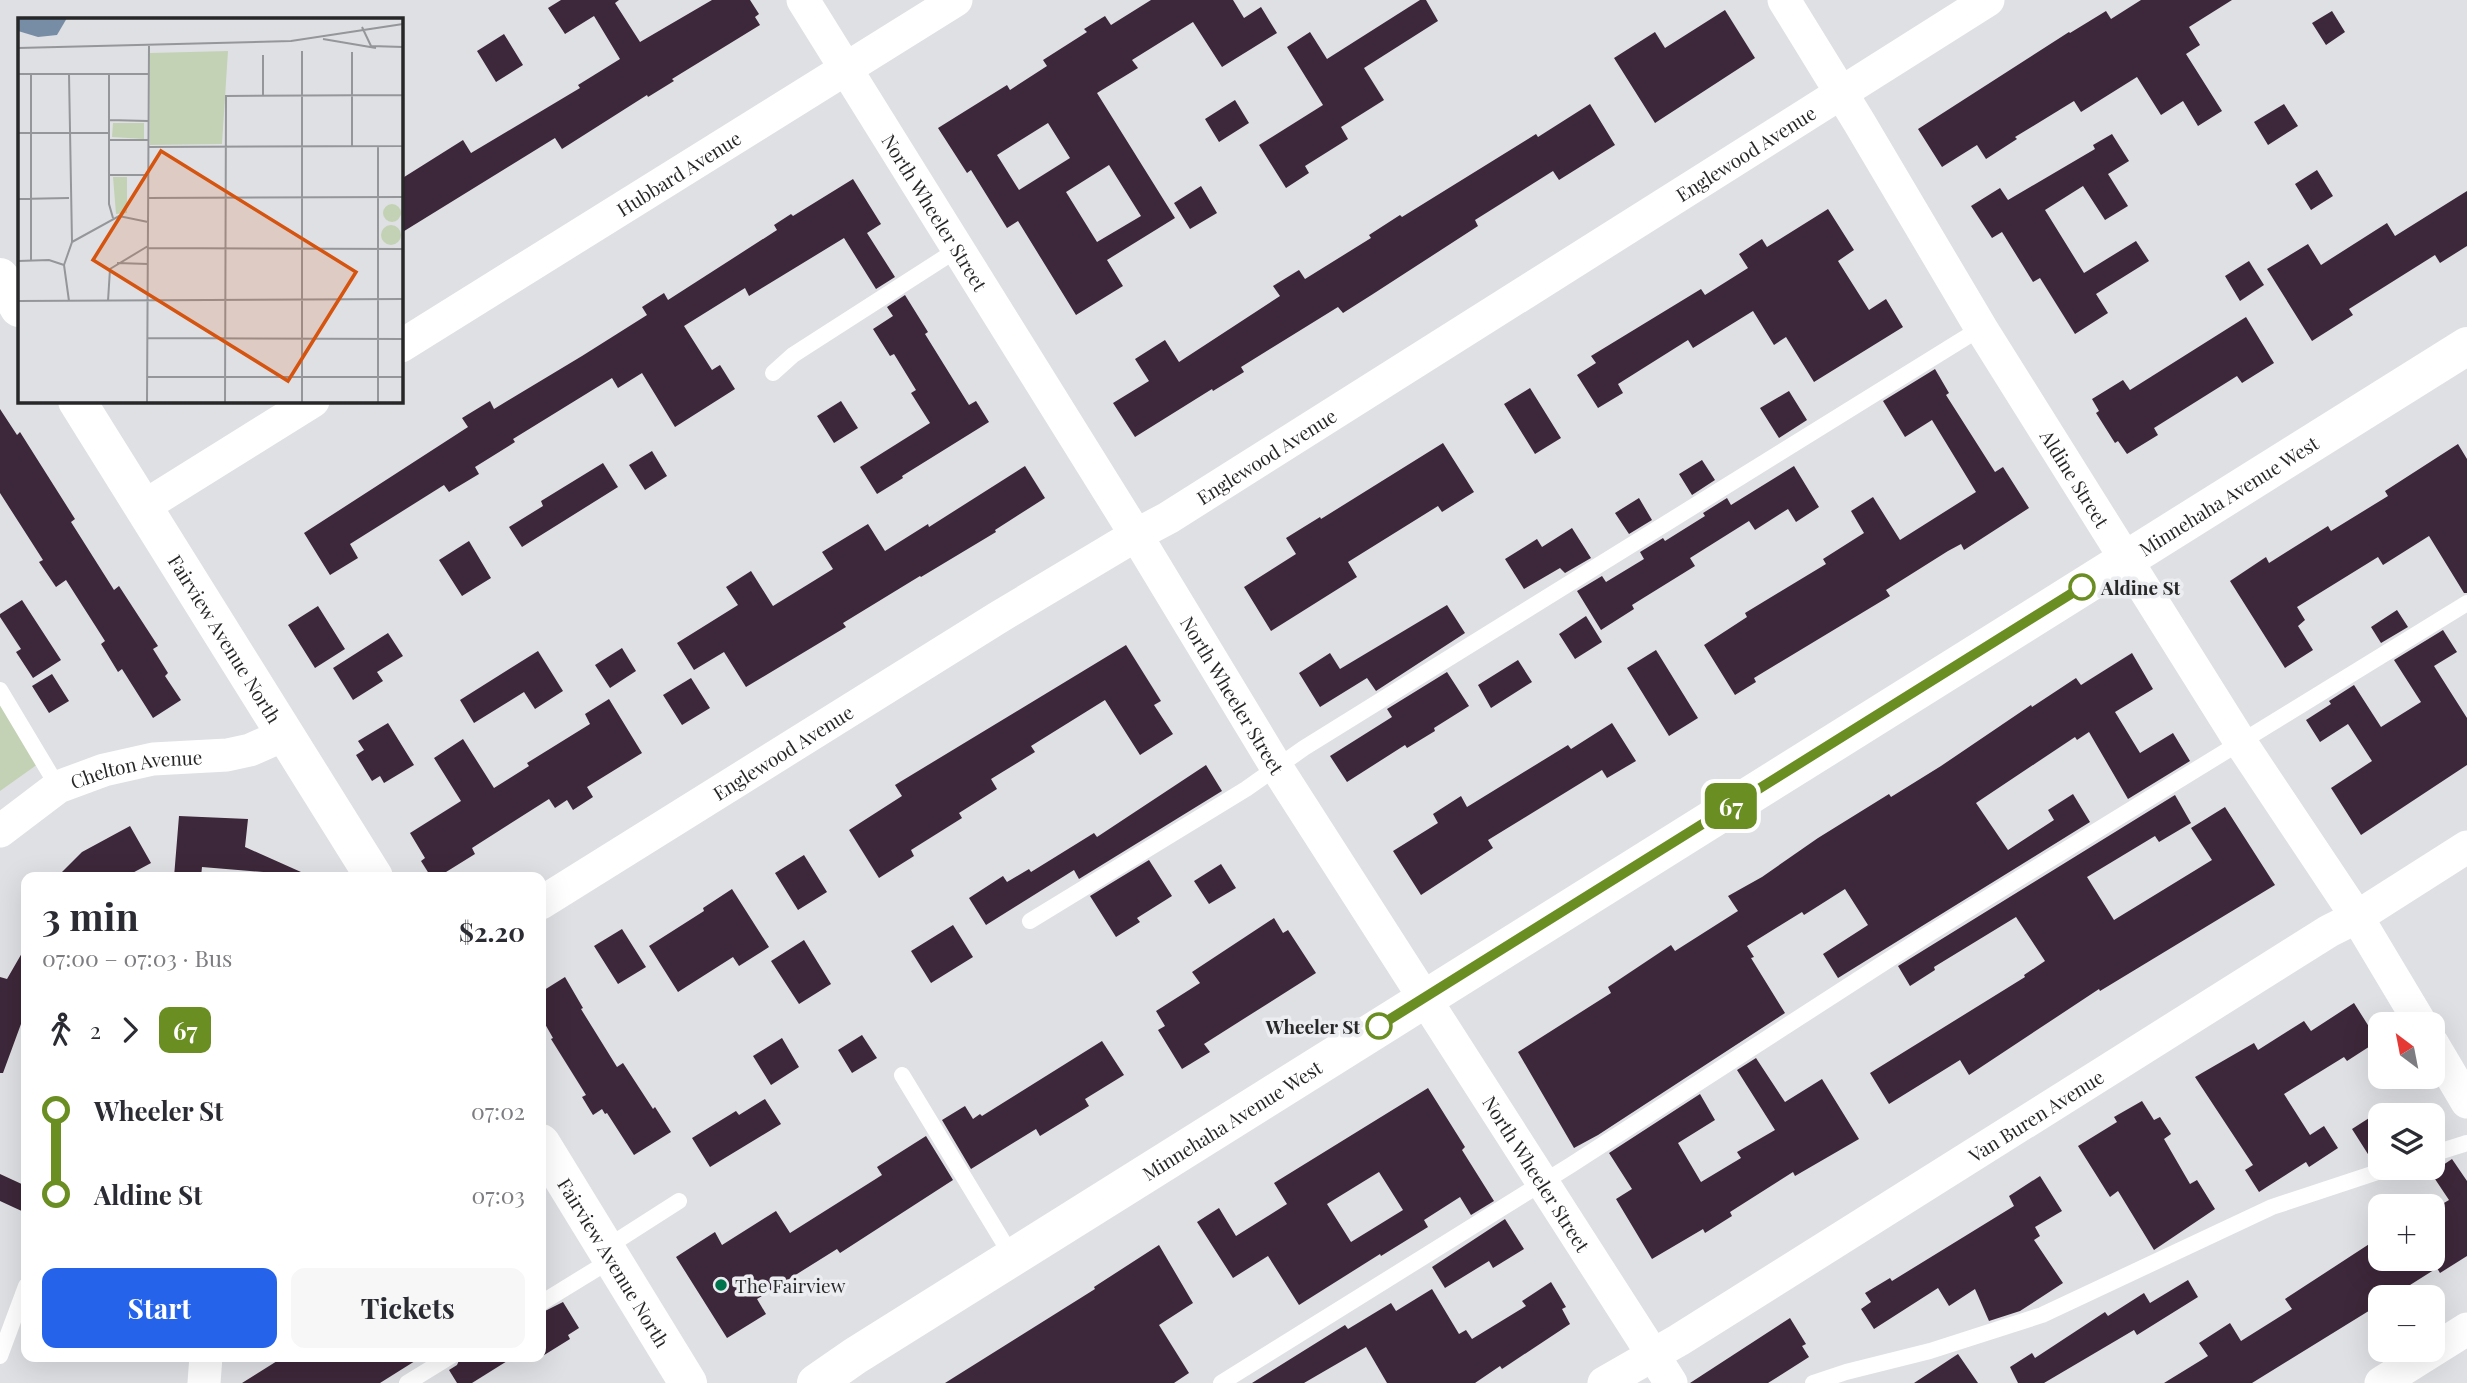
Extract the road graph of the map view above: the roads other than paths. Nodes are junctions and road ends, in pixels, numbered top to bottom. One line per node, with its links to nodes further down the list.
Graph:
1 (803, 0): 5 (street, North Wheeler Street)
2 (956, 0): 5 (street, Hubbard Avenue)
3 (1784, 0): 6 (street, Aldine Street)
4 (1988, 0): 6 (street, Englewood Avenue)
5 (846, 69): 7 (street, North Wheeler Street); 9 (street, Hubbard Avenue)
6 (1841, 94): 8 (street, Aldine Street); 15 (street, Englewood Avenue)
7 (958, 249): 11 (lane); 15 (street, North Wheeler Street)
8 (1981, 328): 16 (street, Aldine Street); 21 (lane)
9 (402, 345)
10 (2467, 346): 16 (street, Minnehaha Avenue West)
11 (773, 373)
12 (78, 402): 14 (street, Fairview Avenue North)
13 (311, 402): 14 (street)
14 (143, 507): 19 (street, Fairview Avenue North)
15 (1136, 535): 21 (street, North Wheeler Street); 26 (street, Englewood Avenue)
16 (2126, 559): 20 (street, Aldine Street); 29 (street, Minnehaha Avenue West)
17 (2467, 603): 20 (lane)
18 (0, 690): 22 (lane)
19 (284, 735): 22 (street, Chelton Avenue); 25 (street, Fairview Avenue North)
20 (2241, 743): 27 (street, Aldine Street); 38 (lane)
21 (1277, 768): 28 (lane); 29 (street, North Wheeler Street)
22 (58, 787): 23 (street, Chelton Avenue)
23 (0, 831)
24 (2467, 847): 27 (street, Van Buren Avenue)
25 (371, 872)
26 (546, 900)
27 (2357, 917): 30 (street, Aldine Street); 45 (street, Van Buren Avenue)
28 (1030, 922)
29 (1424, 998): 38 (street, North Wheeler Street); 41 (street, Minnehaha Avenue West)
30 (2414, 1012)
31 (2445, 1065): 33 (street)
32 (902, 1074): 41 (lane)
33 (2467, 1102)
34 (2467, 1143): 35 (lane)
35 (2445, 1150)
36 (546, 1151): 40 (street, Fairview Avenue North)
37 (2368, 1175): 56 (lane)
38 (1542, 1183): 45 (street, North Wheeler Street); 53 (lane)
39 (679, 1201): 40 (lane)
40 (608, 1255): 43 (lane); 51 (street, Fairview Avenue North)
41 (1013, 1258): 52 (street, Minnehaha Avenue West)
42 (21, 1299): 46 (lane)
43 (546, 1299)
44 (2467, 1329): 57 (street)
45 (1654, 1354): 54 (street, Van Buren Avenue); 55 (street, North Wheeler Street)
46 (0, 1356)
47 (206, 1362): 49 (street)
48 (441, 1362): 50 (lane)
49 (204, 1383)
50 (407, 1383)
51 (688, 1383)
52 (816, 1383)
53 (1221, 1383)
54 (1604, 1383)
55 (1671, 1383)
56 (1813, 1383)
57 (2381, 1383)

